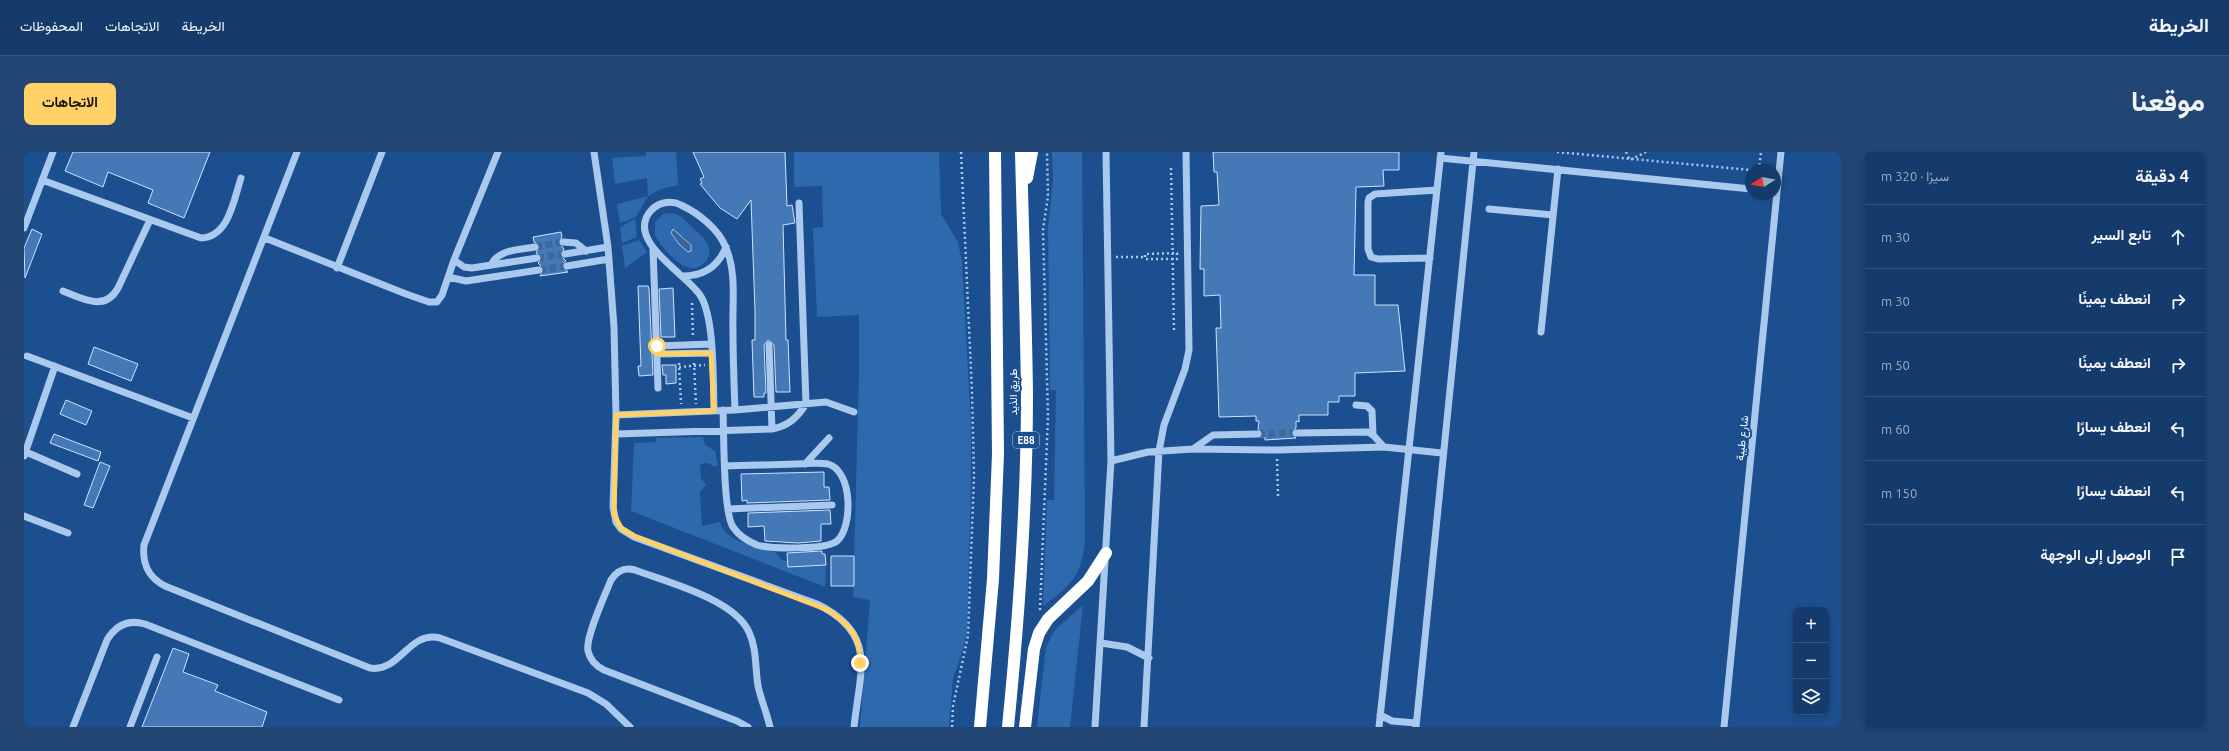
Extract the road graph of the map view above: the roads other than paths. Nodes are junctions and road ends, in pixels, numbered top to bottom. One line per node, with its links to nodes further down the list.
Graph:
1 (53, 152): 18 (street)
2 (297, 152): 28 (street)
3 (382, 152): 42 (street)
4 (498, 152): 39 (street)
5 (594, 152): 31 (street)
6 (995, 152): 101 (highway, طريق الذيد / E88)
7 (1021, 152): 22 (highway, طريق الذيد / E88)
8 (1032, 152): 22 (highway)
9 (1106, 152): 80 (street)
10 (1186, 152): 77 (street)
11 (1474, 152): 14 (street)
12 (1781, 152): 15 (street, شارع طيبة)
13 (1440, 155): 14 (street); 20 (street)
14 (1473, 160): 16 (street); 78 (street)
15 (1779, 164)
16 (1558, 169): 19 (street); 25 (street)
17 (241, 178): 26 (street)
18 (42, 180): 26 (street); 27 (street)
19 (1745, 188)
20 (1437, 190): 37 (street); 37 (street)
21 (1775, 200): 107 (street, شارع طيبة)
22 (1022, 201): 102 (highway, طريق الذيد / E88)
23 (799, 203): 56 (street)
24 (1489, 209): 25 (street)
25 (1553, 215): 47 (street)
26 (150, 220): 46 (street)
27 (24, 228)
28 (264, 238): 42 (street); 64 (street)
29 (563, 242): 34 (street)
30 (535, 247): 40 (street)
31 (608, 247): 34 (street); 38 (street)
32 (726, 247): 33 (street); 44 (street); 60 (street)
33 (653, 249): 44 (street); 50 (street)
34 (586, 251): 35 (street)
35 (565, 254)
36 (537, 258): 40 (street)
37 (1430, 258): 76 (street)
38 (609, 259): 41 (street); 63 (street)
39 (454, 260): 40 (street); 45 (street)
40 (491, 265)
41 (567, 266)
42 (337, 268): 45 (street)
43 (539, 270): 45 (street)
44 (683, 276): 48 (street)
45 (448, 277)
46 (63, 291)
47 (1541, 332)
48 (711, 344): 50 (street); 51 (street)
49 (769, 345): 58 (street)
50 (657, 346): 52 (street)
51 (711, 353): 52 (street); 61 (street)
52 (658, 354): 55 (street)
53 (28, 356): 54 (street)
54 (55, 366): 64 (street); 67 (street)
55 (658, 388)
56 (806, 404): 58 (street); 62 (street); 65 (street)
57 (1356, 405): 72 (street)
58 (771, 408): 60 (street); 65 (street)
59 (723, 410): 60 (street); 61 (street); 66 (street)
60 (735, 410)
61 (714, 411): 63 (street)
62 (854, 412)
63 (616, 415): 70 (street)
64 (193, 418): 97 (street)
65 (772, 430): 66 (street)
66 (724, 432): 70 (street); 82 (street)
67 (32, 433): 69 (street); 79 (street)
68 (1296, 433): 72 (street)
69 (24, 434)
70 (616, 434): 100 (street)
71 (1258, 434): 75 (street)
72 (1373, 435): 74 (street)
73 (829, 438): 81 (street)
74 (1384, 447): 75 (street); 76 (street)
75 (1193, 449): 77 (street)
76 (1408, 450): 78 (street); 93 (street)
77 (1160, 451): 80 (street); 91 (street)
78 (1442, 452): 94 (street)
79 (25, 454): 83 (street)
80 (1111, 461): 88 (street)
81 (804, 464): 82 (street); 85 (street)
82 (725, 466): 85 (street)
83 (77, 474)
84 (832, 505): 85 (street)
85 (728, 509)
86 (24, 516): 87 (street)
87 (68, 533)
88 (1106, 553): 89 (street); 103 (highway)
89 (1101, 643): 91 (street); 104 (street)
90 (157, 656): 96 (street)
91 (1149, 658): 105 (street)
92 (339, 700): 95 (street)
93 (1380, 715): 94 (street); 106 (street)
94 (1416, 725)
95 (73, 727)
96 (130, 727)
97 (630, 727)
98 (748, 727): 99 (street)
99 (770, 727)
100 (854, 727)
101 (980, 727)
102 (1008, 727)
103 (1025, 727)
104 (1095, 727)
105 (1144, 727)
106 (1379, 727)
107 (1724, 727)

